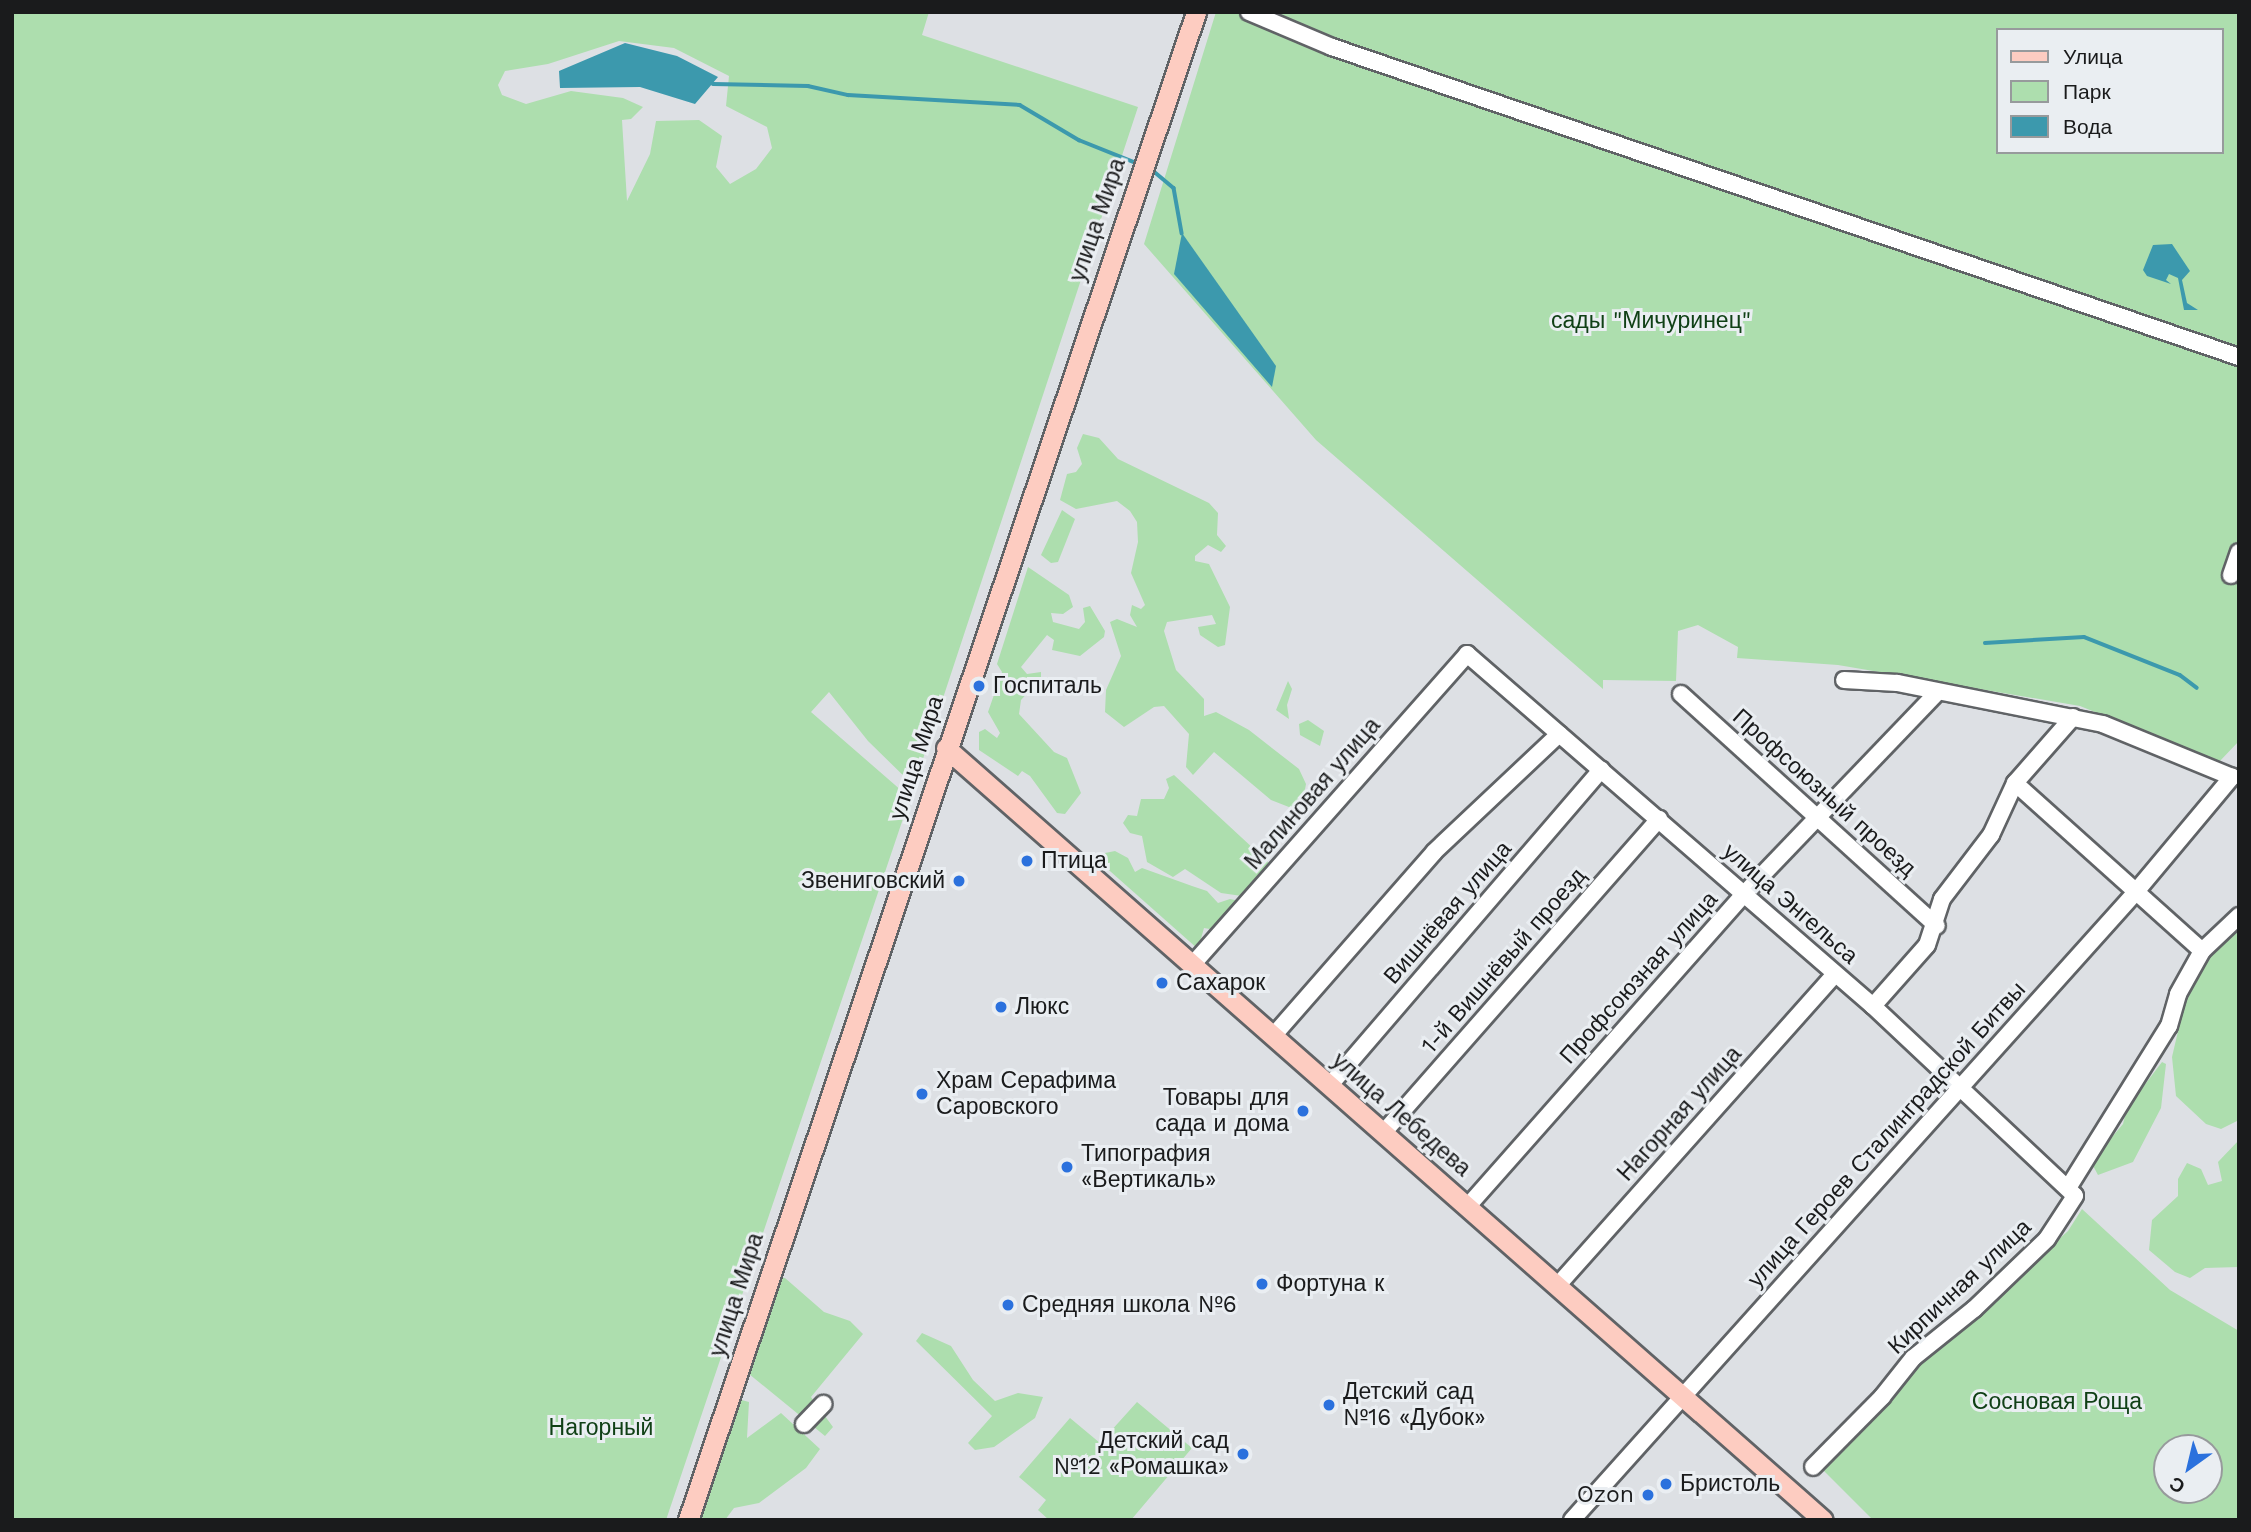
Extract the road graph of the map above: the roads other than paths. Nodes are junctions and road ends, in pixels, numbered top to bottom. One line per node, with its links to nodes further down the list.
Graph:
1 (1196, 12): 12 (main road, улица Мира)
2 (1249, 12): 3 (street)
3 (2239, 357)
4 (2239, 552): 5 (street)
5 (2231, 575)
6 (1467, 654): 11 (street, улица Энгельса); 22 (street, Малиновая улица)
7 (1844, 680): 9 (street)
8 (1682, 694): 15 (street, Профсоюзный проезд)
9 (1936, 694): 10 (street); 15 (street, Профсоюзная улица)
10 (2073, 717): 14 (street); 18 (street, улица Героев Сталинградской Битвы)
11 (1559, 734): 13 (street, улица Энгельса); 25 (street)
12 (946, 748): 22 (main road, улица Лебедева); 36 (main road, улица Мира)
13 (1601, 770): 16 (street, улица Энгельса); 26 (street, Вишнёвая улица)
14 (2015, 783): 18 (street); 20 (street)
15 (1817, 816): 17 (street, Профсоюзная улица); 20 (street, Профсоюзный проезд)
16 (1659, 819): 17 (street, улица Энгельса); 28 (street, 1-й Вишнёвый проезд)
17 (1744, 894): 23 (street, улица Энгельса); 30 (street, Профсоюзная улица)
18 (2134, 894): 21 (street); 27 (street, улица Героев Сталинградской Битвы)
19 (2239, 916): 21 (street, Кирпичная улица)
20 (1937, 926): 24 (street)
21 (2202, 951): 29 (street, Кирпичная улица)
22 (1193, 964): 25 (main road, улица Лебедева)
23 (1835, 974): 24 (street, улица Энгельса); 31 (street, Нагорная улица)
24 (1873, 1006): 27 (street, улица Энгельса)
25 (1274, 1035): 26 (main road, улица Лебедева)
26 (1330, 1085): 28 (main road, улица Лебедева)
27 (1961, 1088): 29 (street, улица Энгельса); 32 (street, улица Героев Сталинградской Битвы)
28 (1384, 1132): 30 (main road, улица Лебедева)
29 (2071, 1192): 35 (street, Кирпичная улица)
30 (1468, 1206): 31 (main road, улица Лебедева)
31 (1558, 1284): 32 (main road, улица Лебедева)
32 (1684, 1395): 37 (street, улица Героев Сталинградской Битвы); 38 (main road, улица Лебедева)
33 (823, 1404): 34 (street)
34 (804, 1424)
35 (1813, 1467)
36 (688, 1520)
37 (1573, 1520)
38 (1823, 1520)

